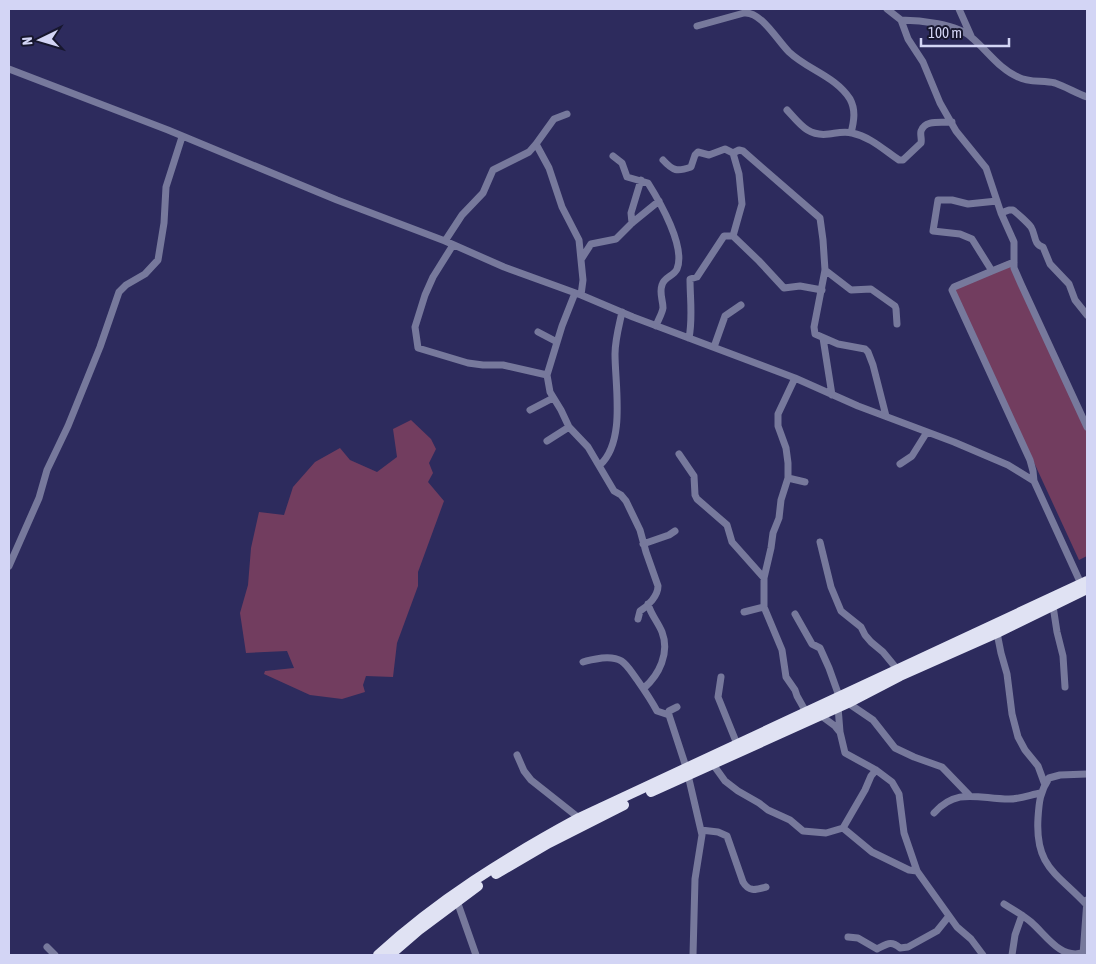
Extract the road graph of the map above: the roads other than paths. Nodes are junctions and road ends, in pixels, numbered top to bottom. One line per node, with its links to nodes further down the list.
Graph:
1 (729, 9): 4 (street)
2 (887, 9): 5 (street)
3 (959, 9): 7 (street)
4 (728, 17): 6 (street); 13 (street)
5 (901, 20): 7 (street); 12 (street)
6 (697, 26)
7 (970, 36): 9 (street)
8 (9, 69): 14 (street)
9 (1087, 97)
10 (787, 110): 13 (street)
11 (567, 114): 15 (street)
12 (952, 122): 13 (street); 21 (street)
13 (851, 133)
14 (182, 137): 25 (street); 62 (street)
15 (536, 144): 25 (street); 27 (street)
16 (733, 153): 18 (street); 24 (street); 29 (street)
17 (613, 156): 19 (street)
18 (663, 160)
19 (641, 180): 20 (street); 23 (street)
20 (659, 201): 23 (street); 37 (street)
21 (997, 202): 22 (street); 30 (street)
22 (1001, 213): 28 (street); 35 (street)
23 (632, 223): 27 (street)
24 (733, 236): 31 (street); 39 (street)
25 (445, 241): 26 (street)
26 (453, 244): 32 (street); 43 (street)
27 (582, 258): 32 (street)
28 (1014, 262): 30 (street); 50 (street)
29 (825, 270): 31 (street); 36 (street)
30 (992, 271): 57 (street)
31 (822, 290): 40 (street)
32 (578, 294): 34 (street); 41 (street)
33 (740, 305): 42 (street)
34 (622, 312): 37 (street); 55 (street)
35 (1087, 315)
36 (897, 324)
37 (656, 326): 39 (street)
38 (538, 332): 41 (street)
39 (689, 338): 42 (street)
40 (823, 338): 45 (street); 48 (street)
41 (557, 342): 43 (street)
42 (714, 348): 44 (street)
43 (547, 375): 46 (street)
44 (795, 378): 45 (street); 56 (street)
45 (832, 395): 48 (street)
46 (553, 398): 47 (street); 49 (street)
47 (530, 410)
48 (886, 416): 51 (street)
49 (569, 427): 52 (street); 55 (street)
50 (1087, 427)
51 (927, 432): 54 (street); 57 (street)
52 (547, 441)
53 (679, 454): 63 (street)
54 (900, 464)
55 (600, 465): 61 (street)
56 (788, 478): 58 (street); 63 (street)
57 (1034, 481): 64 (street)
58 (805, 482)
59 (675, 531): 61 (street)
60 (820, 542): 73 (street)
61 (643, 544): 65 (street)
62 (9, 566)
63 (764, 578): 67 (street)
64 (1085, 586): 66 (highway); 73 (highway)
65 (648, 604): 70 (street); 76 (street)
66 (1054, 606): 71 (highway); 75 (street)
67 (764, 607): 68 (street); 79 (street)
68 (744, 612)
69 (795, 614): 77 (street)
70 (638, 619)
71 (997, 633): 77 (highway); 89 (street)
72 (582, 662): 76 (street)
73 (897, 669): 77 (highway)
74 (721, 676): 83 (street)
75 (1065, 687)
76 (644, 688): 80 (street)
77 (842, 702): 79 (highway); 81 (highway); 82 (street); 91 (street)
78 (677, 707): 80 (street)
79 (806, 712): 83 (highway)
80 (669, 715): 87 (street)
81 (820, 715): 82 (street); 85 (highway)
82 (840, 732): 86 (street)
83 (737, 744): 87 (highway)
84 (518, 755): 93 (street)
85 (712, 763): 87 (highway); 94 (street)
86 (876, 770): 94 (street); 96 (street)
87 (687, 771): 93 (highway); 95 (street); 98 (highway)
88 (1087, 774): 89 (street)
89 (1045, 785): 90 (street)
90 (1040, 794): 91 (street); 99 (street)
91 (969, 796): 92 (street)
92 (934, 813)
93 (579, 818): 107 (highway)
94 (843, 828): 96 (street)
95 (701, 830): 97 (street); 110 (street)
96 (917, 871): 102 (street)
97 (766, 887)
98 (457, 901): 108 (highway); 109 (street)
99 (1086, 902): 105 (street)
100 (1004, 904): 101 (street)
101 (1022, 915): 105 (street); 112 (street)
102 (949, 916): 103 (street); 111 (street)
103 (848, 937)
104 (47, 947): 106 (street)
105 (1082, 954)
106 (55, 955)
107 (378, 955)
108 (390, 955)
109 (476, 955)
110 (693, 955)
111 (983, 955)
112 (1012, 955)

